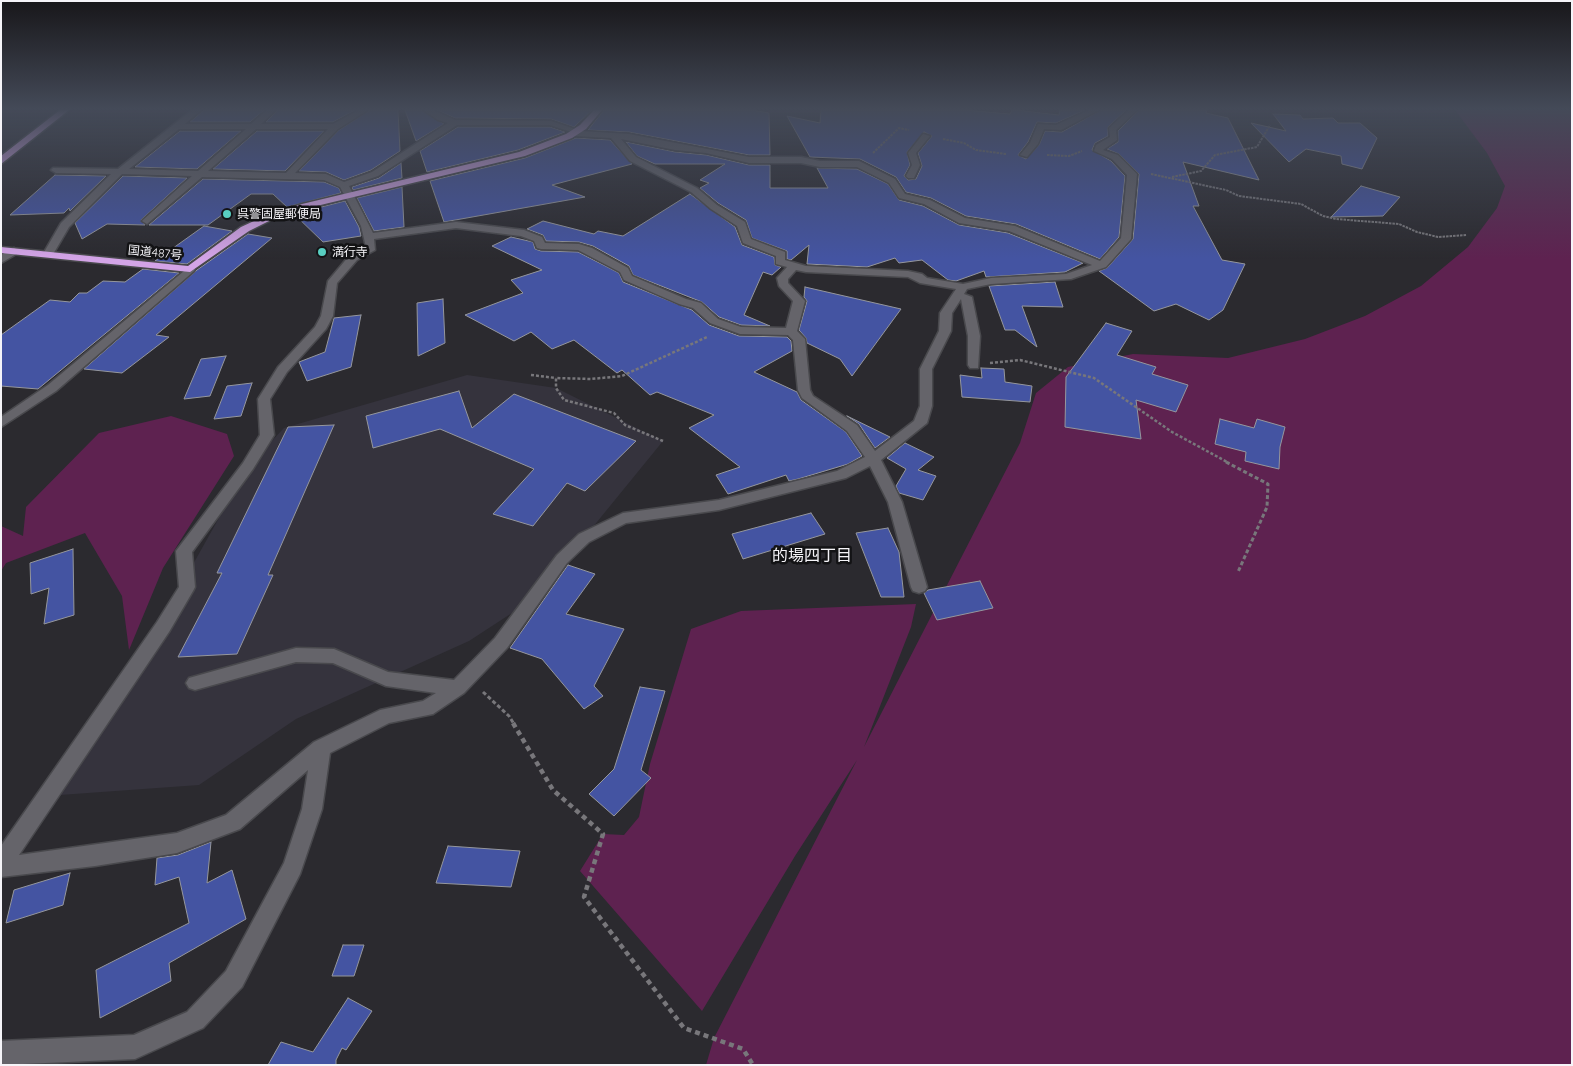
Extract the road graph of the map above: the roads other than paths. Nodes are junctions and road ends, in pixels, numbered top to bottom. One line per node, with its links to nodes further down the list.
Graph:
1 (133, 160): 11 (street)
2 (217, 160): 12 (street)
3 (304, 160): 14 (street)
4 (397, 160): 15 (street)
5 (494, 160): 15 (highway, 国道487号)
6 (634, 160): 24 (street)
7 (748, 160): 23 (street)
8 (914, 160): 13 (street)
9 (1118, 160): 23 (street)
10 (56, 170): 11 (street)
11 (118, 172): 12 (street); 20 (street)
12 (201, 174): 14 (street); 16 (street)
13 (910, 176)
14 (288, 177): 15 (street)
15 (347, 190): 17 (street); 25 (highway, 国道487号)
16 (147, 221)
17 (368, 237): 27 (street); 37 (street)
18 (1, 250): 19 (highway, 国道487号)
19 (14, 251): 20 (highway, 国道487号); 21 (street); 22 (street)
20 (48, 254): 25 (highway, 国道487号)
21 (1, 255)
22 (1, 260)
23 (1102, 265): 26 (street)
24 (794, 266): 26 (street); 27 (street)
25 (190, 269): 30 (street)
26 (965, 292): 28 (street); 32 (street)
27 (791, 332): 32 (street)
28 (974, 365)
29 (1, 408): 30 (street)
30 (20, 410): 31 (street)
31 (1, 424)
32 (873, 459): 33 (street); 35 (street)
33 (919, 587)
34 (195, 683): 35 (street)
35 (458, 688): 36 (street)
36 (321, 748): 37 (street); 38 (street)
37 (1, 865)
38 (1, 1053)

